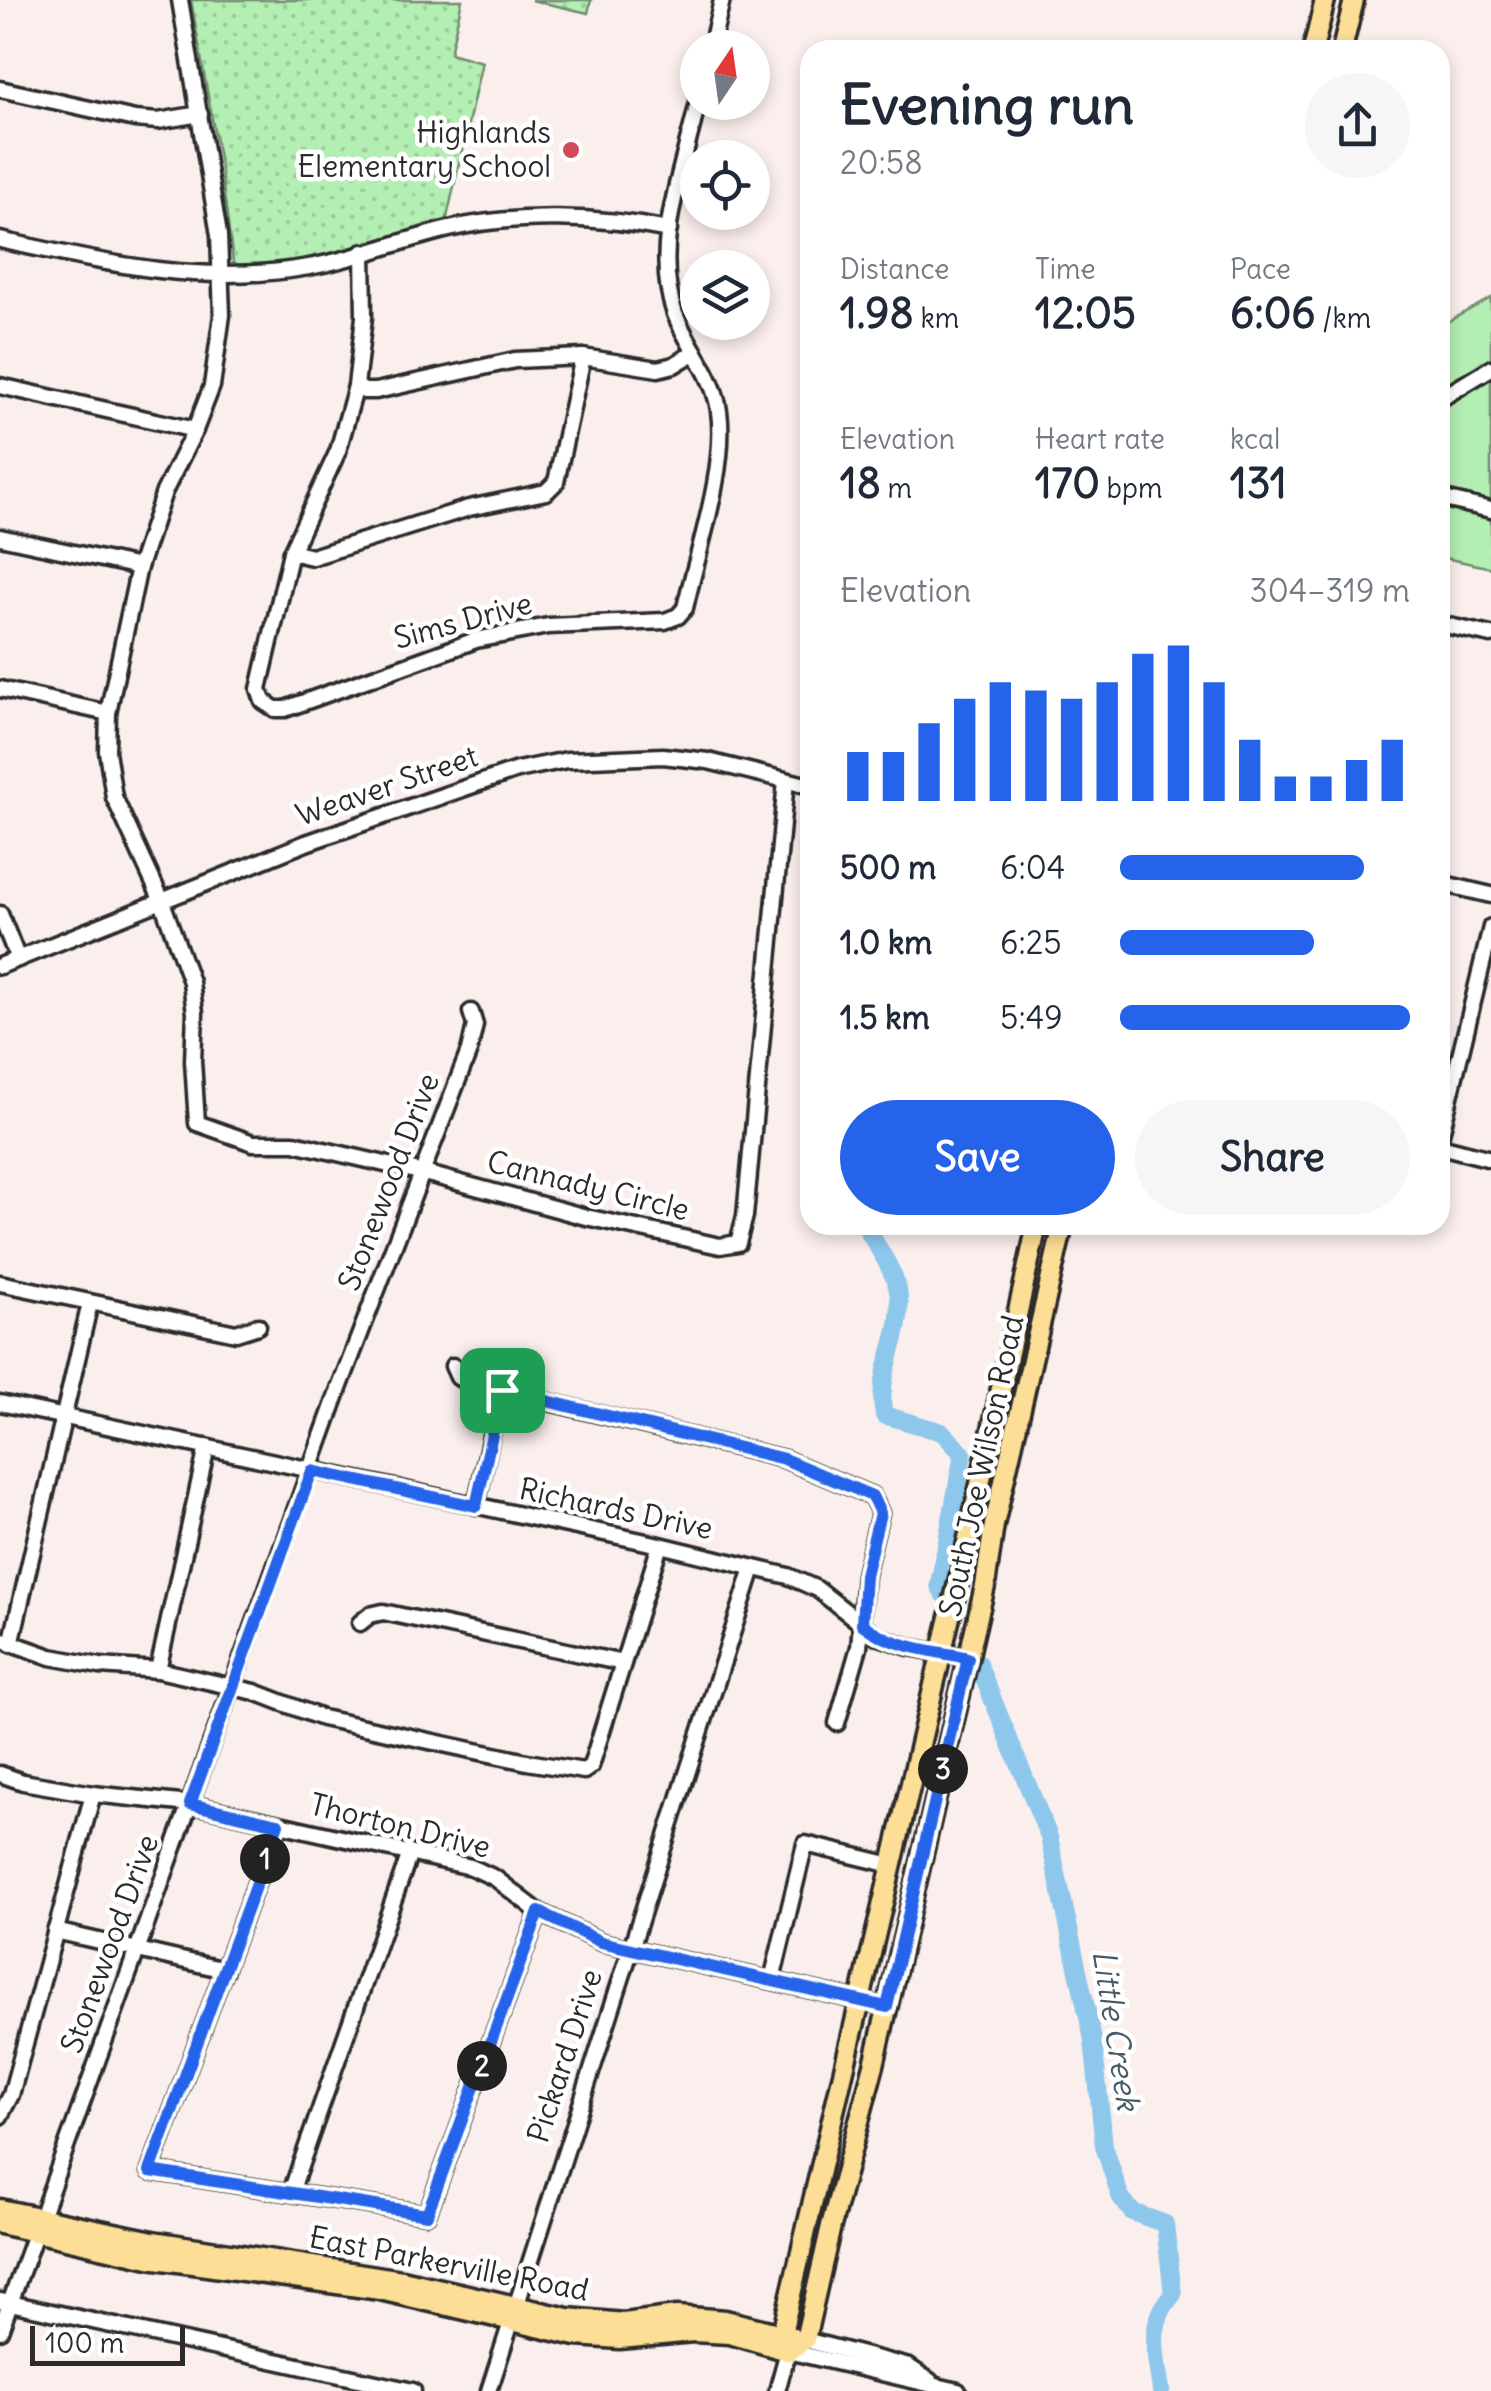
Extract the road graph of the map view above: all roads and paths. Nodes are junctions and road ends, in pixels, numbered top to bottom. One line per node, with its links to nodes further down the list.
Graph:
1 (180, 0): 9 (street)
2 (722, 0): 5 (street)
3 (1324, 0): 6 (main road)
4 (1354, 0): 7 (main road)
5 (715, 30)
6 (1315, 40)
7 (1344, 40)
8 (0, 90): 9 (street)
9 (200, 114): 14 (street)
10 (694, 120): 11 (street, Sims Drive)
11 (669, 230): 13 (street); 15 (street, Sims Drive)
12 (0, 240): 14 (street)
13 (363, 252): 14 (street); 19 (street, Sims Drive)
14 (220, 276): 21 (street)
15 (695, 352): 16 (street); 25 (street, Sims Drive)
16 (582, 357): 19 (street); 25 (street)
17 (1491, 368): 20 (street)
18 (0, 386): 21 (street)
19 (356, 386): 25 (street, Sims Drive)
20 (1450, 393)
21 (195, 430): 26 (street)
22 (1450, 500): 23 (street)
23 (1491, 510)
24 (0, 537): 26 (street)
25 (291, 552)
26 (139, 567): 30 (street)
27 (1450, 626): 28 (street)
28 (1491, 635)
29 (0, 689): 30 (street)
30 (108, 713): 35 (street)
31 (786, 781): 32 (street, Weaver Street); 35 (street, Weaver Street); 44 (street, Cannady Circle)
32 (800, 784)
33 (1450, 885): 34 (street)
34 (1491, 895)
35 (161, 899): 38 (street, Weaver Street); 44 (street, Cannady Circle)
36 (0, 914): 38 (street)
37 (1491, 927): 41 (street)
38 (18, 960): 39 (street, Weaver Street)
39 (0, 966)
40 (471, 1012): 44 (street, Stonewood Drive)
41 (1450, 1097)
42 (1450, 1149): 43 (street)
43 (1491, 1159)
44 (424, 1172): 55 (street, Stonewood Drive)
45 (1035, 1235): 62 (main road, South Joe Wilson Road)
46 (1061, 1235): 63 (main road, South Joe Wilson Road)
47 (0, 1283): 48 (street)
48 (90, 1303): 49 (street); 53 (street)
49 (258, 1326)
50 (453, 1366): 51 (street)
51 (502, 1390): 56 (street); 60 (street)
52 (0, 1402): 53 (street, Richards Drive)
53 (64, 1415): 54 (street, Richards Drive); 61 (street)
54 (207, 1447): 55 (street, Richards Drive); 65 (street)
55 (312, 1471): 56 (street, Richards Drive); 66 (street, Stonewood Drive)
56 (476, 1506): 57 (street, Richards Drive)
57 (660, 1545): 58 (street, Richards Drive); 64 (street)
58 (752, 1568): 60 (street, Richards Drive); 76 (street, Pickard Drive)
59 (360, 1623): 64 (street)
60 (862, 1624): 62 (street, Richards Drive); 67 (street)
61 (6, 1642): 65 (street)
62 (941, 1652): 63 (street, Richards Drive); 73 (main road, South Joe Wilson Road)
63 (968, 1658): 81 (main road, South Joe Wilson Road)
64 (623, 1663): 66 (street)
65 (158, 1670): 66 (street)
66 (233, 1687): 70 (street, Stonewood Drive)
67 (837, 1723)
68 (0, 1774): 69 (street, Thorton Drive)
69 (93, 1794): 70 (street, Thorton Drive); 75 (street)
70 (190, 1804): 71 (street, Thorton Drive); 77 (street, Stonewood Drive)
71 (278, 1824): 72 (street, Thorton Drive); 78 (street)
72 (410, 1852): 74 (street, Thorton Drive); 83 (street)
73 (892, 1866): 79 (street); 80 (main road, South Joe Wilson Road)
74 (539, 1912): 76 (street, Thorton Drive); 83 (street)
75 (56, 1932): 77 (street); 82 (street)
76 (629, 1948): 79 (street, Thorton Drive); 88 (street, Pickard Drive)
77 (138, 1951): 78 (street); 86 (street, Stonewood Drive)
78 (225, 1970): 83 (street)
79 (772, 1980): 80 (street, Thorton Drive)
80 (861, 2000): 81 (street, Thorton Drive); 91 (main road, South Joe Wilson Road)
81 (887, 2007): 90 (main road, South Joe Wilson Road)
82 (0, 2116)
83 (291, 2192)
84 (0, 2209): 86 (main road, East Parkerville Road)
85 (0, 2224): 86 (main road, East Parkerville Road)
86 (37, 2225): 87 (street, Stonewood Drive); 88 (main road, East Parkerville Road)
87 (4, 2302): 89 (street, Stonewood Drive); 93 (street)
88 (512, 2313): 91 (main road, East Parkerville Road); 94 (street, Pickard Drive)
89 (0, 2331)
90 (805, 2340): 91 (main road); 92 (street, East Parkerville Road)
91 (785, 2342): 92 (street, East Parkerville Road); 95 (street, South Joe Wilson Road)
92 (939, 2387): 96 (street, East Parkerville Road)
93 (413, 2391)
94 (489, 2391)
95 (777, 2391)
96 (958, 2391)

